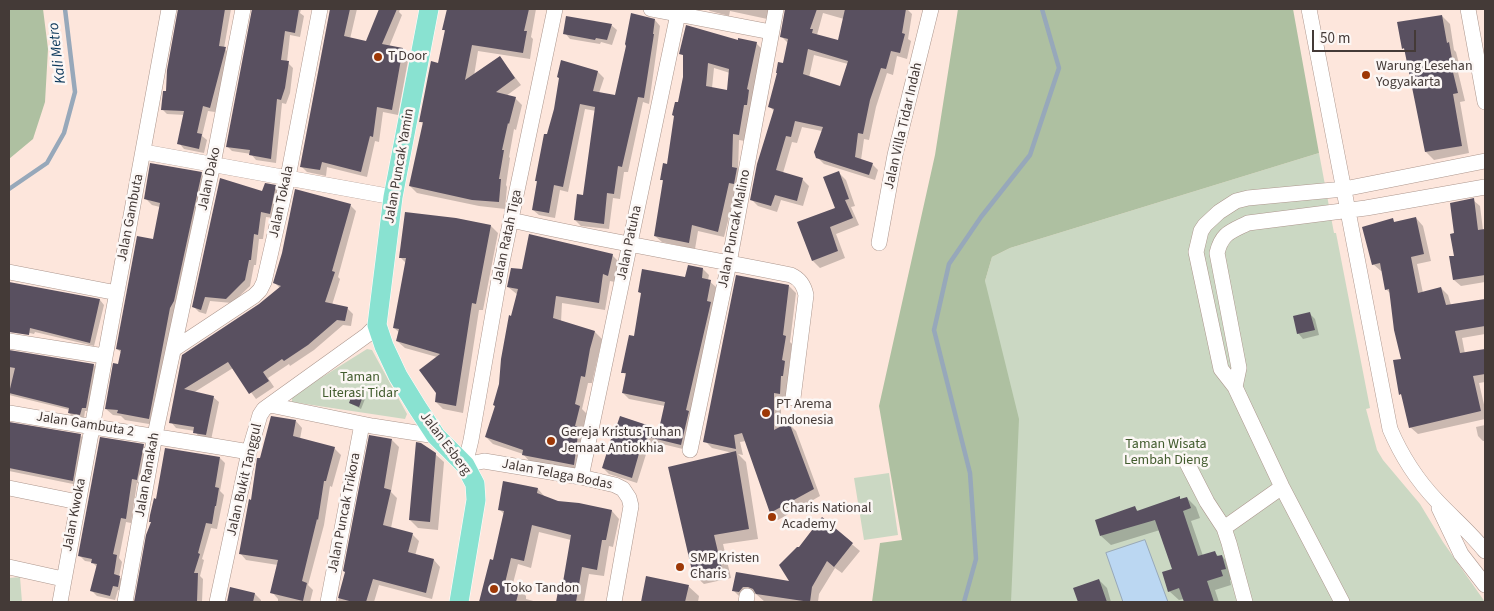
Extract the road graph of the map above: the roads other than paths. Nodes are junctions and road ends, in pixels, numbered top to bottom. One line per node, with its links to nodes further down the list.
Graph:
1 (169, 9): 14 (street, Jalan Gambuta)
2 (243, 9): 16 (street, Jalan Dako)
3 (320, 9): 17 (street, Jalan Tokala)
4 (429, 9): 20 (main road, Jalan Puncak Yamin)
5 (555, 9): 22 (street, Jalan Ratah Tiga)
6 (651, 9): 11 (street)
7 (776, 9): 12 (street, Jalan Puncak Malino)
8 (932, 9): 25 (street, Jalan Villa Tidar Indah)
9 (1309, 9): 19 (street)
10 (1468, 9): 13 (street)
11 (679, 12): 12 (street); 26 (street, Jalan Patuha)
12 (771, 32): 27 (street, Jalan Puncak Malino)
13 (1485, 102)
14 (144, 152): 16 (street); 29 (street, Jalan Gambuta)
15 (1485, 162): 19 (street)
16 (213, 164): 17 (street); 32 (street, Jalan Dako)
17 (288, 177): 20 (street); 32 (street, Jalan Tokala)
18 (1485, 187): 21 (street)
19 (1344, 189): 21 (street); 23 (street)
20 (393, 197): 30 (main road, Jalan Puncak Yamin)
21 (1348, 209): 24 (street); 49 (street)
22 (512, 220): 26 (street); 45 (street, Jalan Ratah Tiga)
23 (1201, 231): 24 (street); 34 (street)
24 (1221, 240): 34 (street)
25 (879, 243)
26 (629, 245): 27 (street); 46 (street, Jalan Patuha)
27 (729, 263): 35 (street); 42 (street, Jalan Puncak Malino)
28 (9, 272): 29 (street)
29 (117, 293): 33 (street, Jalan Gambuta)
30 (377, 325): 36 (street, Jalan Bukit Tanggul); 41 (main road, Jalan Esberg)
31 (9, 341): 33 (street)
32 (174, 349): 40 (street, Jalan Ranakah)
33 (104, 356): 39 (street, Jalan Gambuta)
34 (1235, 387): 47 (street)
35 (793, 398)
36 (270, 405): 38 (street); 43 (street, Jalan Bukit Tanggul)
37 (9, 413): 39 (street, Jalan Gambuta 2)
38 (362, 424): 41 (street); 61 (street, Jalan Puncak Trikora)
39 (92, 428): 40 (street, Jalan Gambuta 2); 50 (street, Jalan Kwoka)
40 (155, 435): 43 (street, Jalan Gambuta 2); 59 (street, Jalan Ranakah)
41 (436, 436): 45 (main road, Jalan Esberg)
42 (690, 450)
43 (250, 452): 60 (street, Jalan Bukit Tanggul)
44 (1187, 463): 51 (street)
45 (465, 465): 46 (street, Jalan Telaga Bodas); 62 (main road, Jalan Esberg)
46 (581, 477): 63 (street, Jalan Telaga Bodas)
47 (1282, 487): 51 (street); 65 (street)
48 (9, 488): 50 (street)
49 (1436, 499): 52 (street); 53 (street)
50 (78, 502): 56 (street, Jalan Kwoka)
51 (1224, 528): 64 (street)
52 (1480, 536): 53 (street); 54 (street)
53 (1458, 548): 57 (street)
54 (1485, 552)
55 (9, 567): 56 (street)
56 (63, 579): 58 (street, Jalan Kwoka)
57 (1485, 585)
58 (60, 602)
59 (125, 602)
60 (217, 602)
61 (328, 602)
62 (459, 602)
63 (614, 602)
64 (1245, 602)
65 (1342, 602)

